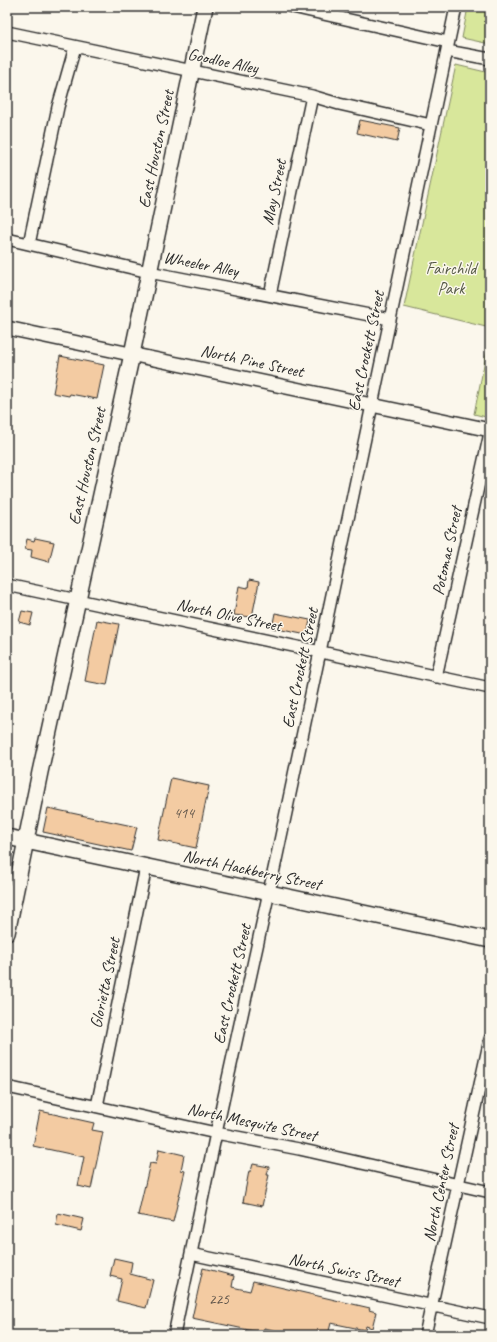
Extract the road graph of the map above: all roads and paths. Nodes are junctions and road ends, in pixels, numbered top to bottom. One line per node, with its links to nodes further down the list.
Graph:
1 (205, 7): 8 (main road, East Houston Street)
2 (292, 7): 6 (street)
3 (456, 7): 6 (street, East Crockett Street)
4 (7, 32): 5 (street, Goodloe Alley)
5 (75, 47): 8 (street, Goodloe Alley); 12 (street)
6 (447, 47): 7 (street); 10 (street, East Crockett Street)
7 (490, 59)
8 (192, 72): 9 (street, Goodloe Alley); 13 (main road, East Houston Street)
9 (312, 96): 10 (street, Goodloe Alley); 14 (street, May Street)
10 (431, 125): 15 (street, East Crockett Street)
11 (7, 239): 12 (street, Wheeler Alley)
12 (29, 244): 13 (street, Wheeler Alley)
13 (149, 272): 14 (street, Wheeler Alley); 17 (main road, East Houston Street)
14 (270, 295): 15 (street, Wheeler Alley)
15 (390, 319): 18 (street, East Crockett Street)
16 (7, 328): 17 (street, North Pine Street)
17 (132, 354): 18 (street, North Pine Street); 21 (main road, East Houston Street)
18 (372, 405): 19 (street, North Pine Street); 22 (street, East Crockett Street)
19 (490, 432): 23 (street, Potomac Street)
20 (7, 585): 21 (street, North Olive Street)
21 (77, 600): 22 (street, North Olive Street); 26 (main road, East Houston Street)
22 (320, 652): 23 (street, North Olive Street); 28 (street, East Crockett Street)
23 (436, 677): 24 (street, North Olive Street)
24 (490, 688)
25 (7, 837): 26 (main road, North Hackberry Street)
26 (26, 842): 27 (main road, North Hackberry Street); 29 (main road, East Houston Street)
27 (146, 867): 28 (main road, North Hackberry Street); 33 (street, Glorietta Street)
28 (269, 893): 30 (main road, North Hackberry Street); 34 (street, East Crockett Street)
29 (7, 933)
30 (490, 940)
31 (490, 1039): 35 (street, North Center Street)
32 (7, 1087): 33 (street, North Mesquite Street)
33 (97, 1106): 34 (street, North Mesquite Street)
34 (216, 1133): 35 (street, North Mesquite Street); 37 (street, East Crockett Street)
35 (457, 1185): 36 (street, North Mesquite Street); 38 (street, North Center Street)
36 (490, 1192)
37 (191, 1254): 38 (street, North Swiss Street); 40 (street, East Crockett Street)
38 (431, 1306): 39 (street, North Swiss Street); 41 (street, North Center Street)
39 (490, 1318)
40 (174, 1335)
41 (425, 1335)

